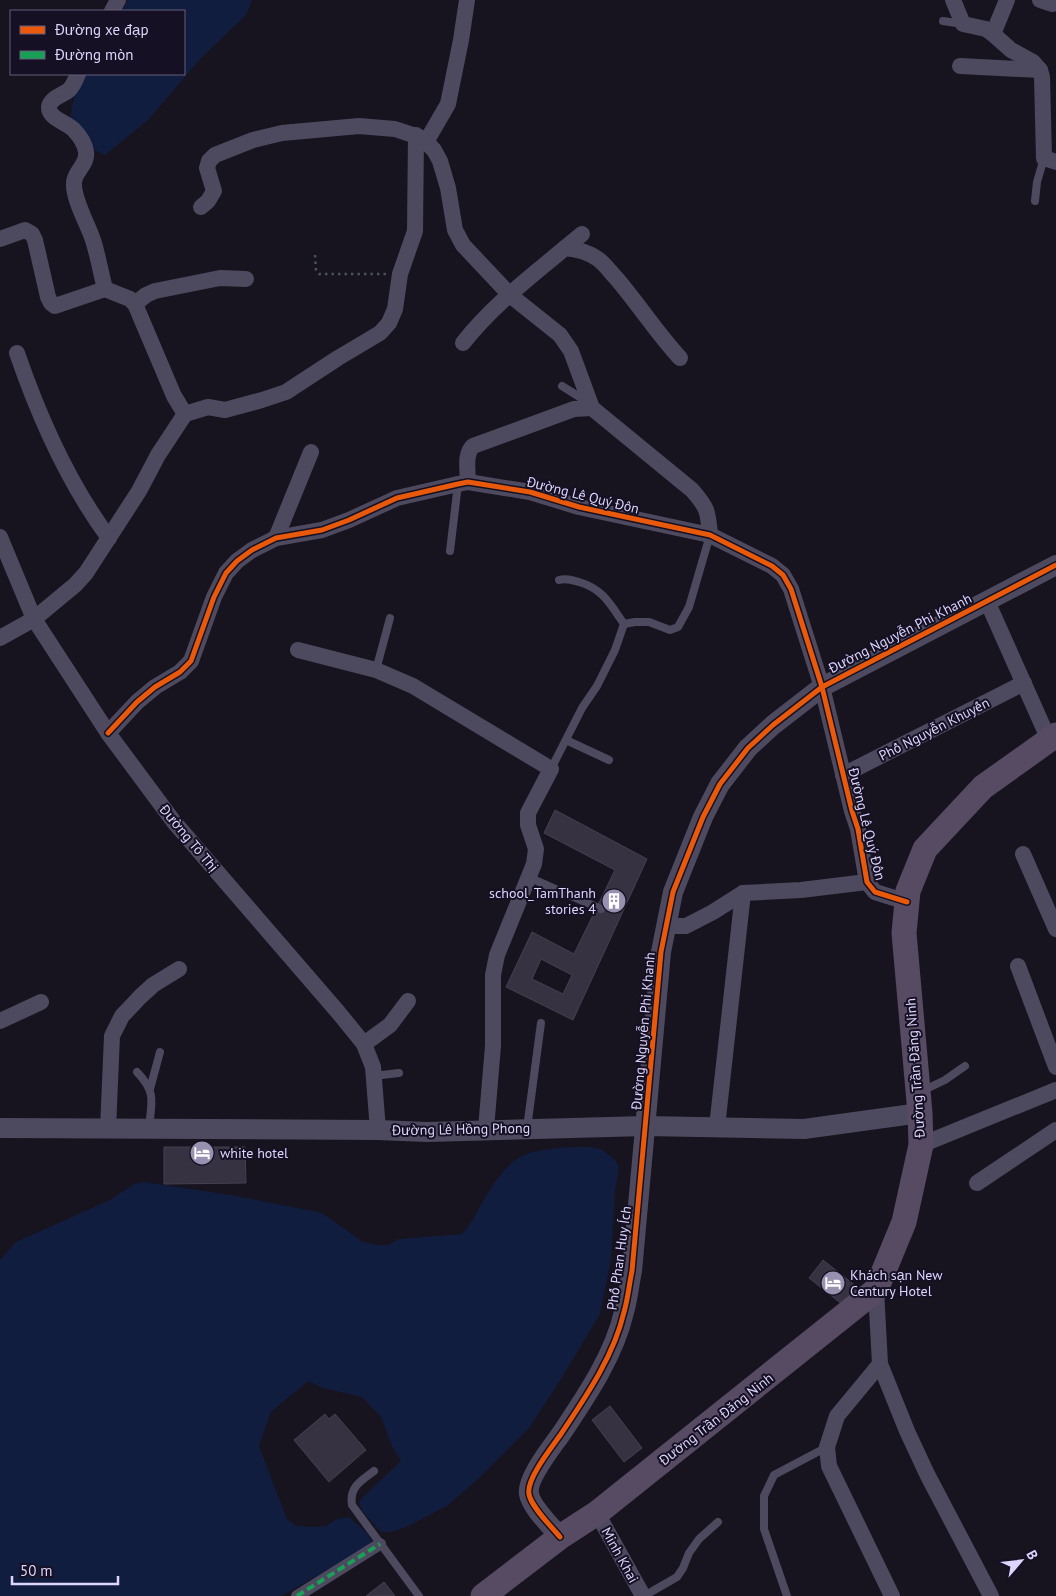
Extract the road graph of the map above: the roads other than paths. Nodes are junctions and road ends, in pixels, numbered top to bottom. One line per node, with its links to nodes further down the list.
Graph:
1 (467, 0): 10 (street)
2 (953, 0): 5 (street)
3 (1008, 0): 6 (street)
4 (943, 21): 5 (lane)
5 (963, 24): 6 (street)
6 (993, 34): 8 (street)
7 (960, 66): 8 (street)
8 (1040, 70): 11 (street)
9 (78, 75): 18 (street)
10 (421, 139): 13 (street); 19 (street); 26 (street)
11 (1050, 160): 12 (lane)
12 (1035, 201)
13 (201, 207)
14 (582, 234): 16 (street)
15 (0, 239): 18 (street)
16 (566, 248): 19 (street); 23 (street)
17 (246, 280): 20 (street)
18 (105, 288): 20 (street)
19 (510, 295): 21 (street); 25 (street)
20 (135, 304): 26 (street)
21 (462, 343)
22 (17, 353): 31 (street)
23 (680, 358)
24 (562, 386): 25 (lane)
25 (591, 406): 28 (street); 29 (street)
26 (185, 414): 31 (street)
27 (311, 452): 32 (street)
28 (463, 483): 29 (street, Đường Lê Quý Đôn); 32 (street, Đường Lê Quý Đôn); 33 (lane)
29 (710, 535): 39 (lane); 44 (street, Đường Lê Quý Đôn)
30 (0, 537): 38 (street, Đường Tô Thị)
31 (109, 538): 38 (street)
32 (276, 538): 45 (street, Đường Lê Quý Đôn)
33 (450, 550)
34 (1056, 565): 36 (street, Đường Nguyễn Phi Khanh)
35 (560, 580): 39 (lane)
36 (987, 601): 43 (street); 44 (street, Đường Nguyễn Phi Khanh)
37 (390, 618): 42 (lane)
38 (34, 619): 40 (street); 45 (street, Đường Tô Thị)
39 (624, 624): 47 (lane)
40 (0, 638)
41 (298, 650): 42 (street)
42 (376, 670): 49 (street)
43 (1024, 683): 46 (street); 50 (street, Phố Nguyễn Khuyến)
44 (822, 687): 50 (street, Đường Lê Quý Đôn); 57 (street, Đường Nguyễn Phi Khanh)
45 (108, 733): 65 (street, Đường Tô Thị)
46 (1053, 737): 55 (main road, Đường Trần Đăng Ninh)
47 (566, 740): 48 (lane); 49 (lane)
48 (609, 760)
49 (552, 768): 52 (street)
50 (843, 775): 53 (street, Đường Lê Quý Đôn)
51 (1023, 854): 58 (street)
52 (528, 877): 56 (lane); 81 (street)
53 (867, 882): 54 (street); 55 (street, Đường Lê Quý Đôn)
54 (743, 893): 57 (street); 76 (street)
55 (907, 902): 74 (main road, Đường Trần Đăng Ninh)
56 (601, 909)
57 (666, 926): 75 (street, Đường Nguyễn Phi Khanh)
58 (1056, 929)
59 (1018, 966): 68 (street)
60 (179, 969): 79 (street)
61 (408, 1001): 65 (street)
62 (41, 1002): 63 (street)
63 (0, 1021)
64 (541, 1023): 78 (lane)
65 (364, 1044): 71 (street, Đường Tô Thị)
66 (160, 1052): 72 (lane)
67 (965, 1066): 74 (lane)
68 (1056, 1067)
69 (137, 1072): 72 (lane)
70 (399, 1073): 71 (lane)
71 (373, 1076): 82 (street, Đường Tô Thị)
72 (150, 1089): 80 (lane)
73 (1056, 1090): 84 (street)
74 (919, 1103): 76 (street, Đường Lê Hồng Phong); 84 (main road, Đường Trần Đăng Ninh)
75 (645, 1126): 76 (street, Đường Lê Hồng Phong); 78 (street, Đường Lê Hồng Phong); 92 (street, Phố Phan Huy Ích)
76 (717, 1127)
77 (0, 1128): 79 (street, Đường Lê Hồng Phong)
78 (527, 1128): 81 (street, Đường Lê Hồng Phong)
79 (108, 1129): 80 (street, Đường Lê Hồng Phong)
80 (149, 1129): 82 (street, Đường Lê Hồng Phong)
81 (486, 1129): 82 (street, Đường Lê Hồng Phong)
82 (378, 1130)
83 (1056, 1130): 85 (street)
84 (920, 1145): 86 (main road, Đường Trần Đăng Ninh)
85 (977, 1183)
86 (876, 1290): 87 (street); 90 (main road, Đường Trần Đăng Ninh)
87 (880, 1364): 88 (street); 100 (street)
88 (827, 1446): 98 (lane); 99 (street)
89 (374, 1471): 93 (lane)
90 (597, 1513): 92 (main road, Đường Trần Đăng Ninh); 97 (street, Minh Khai)
91 (718, 1522): 97 (lane)
92 (560, 1537): 94 (main road, Đường Trần Đăng Ninh)
93 (380, 1544): 95 (street); 96 (lane)
94 (490, 1594)
95 (297, 1596)
96 (419, 1596)
97 (643, 1596)
98 (787, 1596)
99 (892, 1596)
100 (991, 1596)

